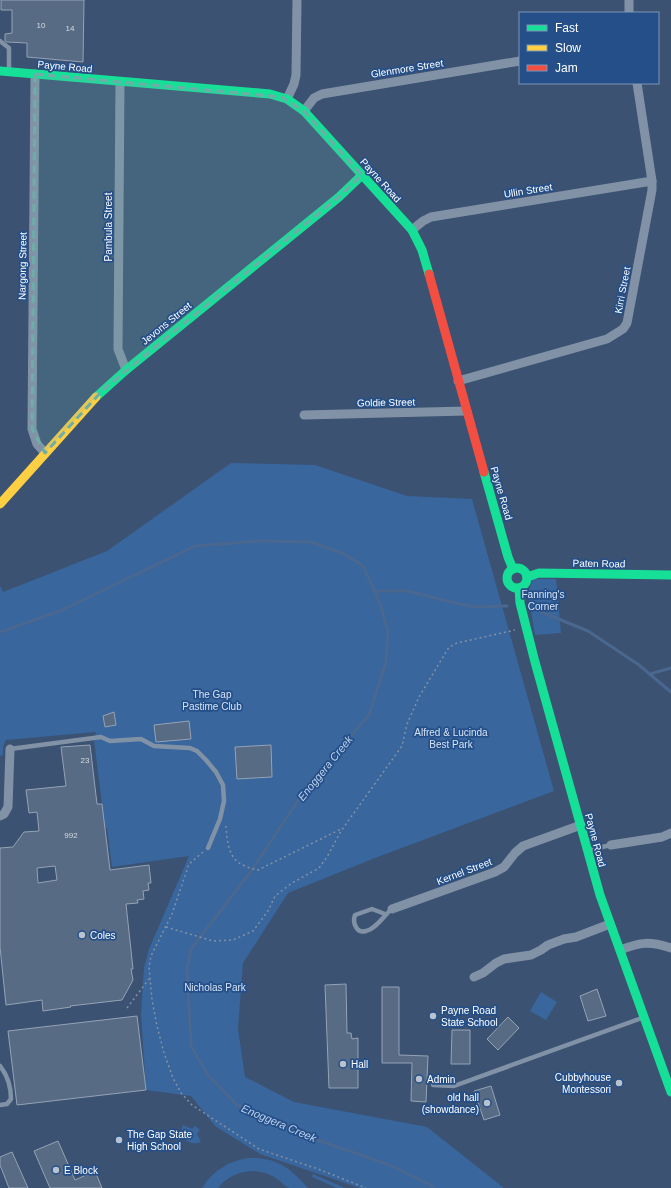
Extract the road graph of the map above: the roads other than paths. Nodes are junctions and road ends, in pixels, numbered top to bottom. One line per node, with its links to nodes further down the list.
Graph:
1 (297, 0): 10 (street)
2 (629, 0): 3 (street)
3 (629, 12)
4 (0, 41): 6 (lane)
5 (519, 61): 11 (street, Glenmore Street)
6 (5, 71): 7 (main road, Payne Road)
7 (35, 74): 8 (main road, Payne Road); 19 (street, Nargong Street)
8 (120, 82): 10 (main road, Payne Road); 15 (street, Pambula Street)
9 (637, 84): 13 (street, Kirri Street)
10 (288, 99): 11 (main road, Payne Road)
11 (304, 111): 12 (main road, Payne Road)
12 (362, 175): 14 (main road, Payne Road); 15 (main road, Jevons Street)
13 (652, 181): 14 (street, Ullin Street); 16 (street, Kirri Street)
14 (412, 230): 16 (main road, Payne Road)
15 (126, 370): 19 (main road, Jevons Street)
16 (458, 381): 17 (main road, Payne Road)
17 (467, 411): 18 (street, Goldie Street); 21 (main road, Payne Road)
18 (304, 415)
19 (45, 453): 20 (main road, Jevons Street)
20 (0, 504)
21 (513, 569): 23 (main road); 24 (main road)
22 (671, 575): 23 (main road, Paten Road)
23 (526, 577): 24 (main road)
24 (519, 588): 27 (main road, Payne Road)
25 (10, 749): 26 (street); 30 (lane)
26 (0, 816)
27 (581, 825): 31 (main road, Payne Road); 32 (street, Kernel Street)
28 (671, 833): 29 (street)
29 (610, 844): 31 (lane)
30 (208, 848)
31 (587, 850): 33 (main road, Payne Road)
32 (389, 912): 32 (lane)
33 (610, 924): 35 (main road, Payne Road); 36 (street)
34 (671, 948): 35 (street)
35 (620, 950): 37 (main road, Payne Road)
36 (474, 977)
37 (644, 1017): 39 (lane); 40 (main road, Payne Road)
38 (0, 1066): 41 (lane)
39 (433, 1085)
40 (671, 1092)
41 (0, 1105)

